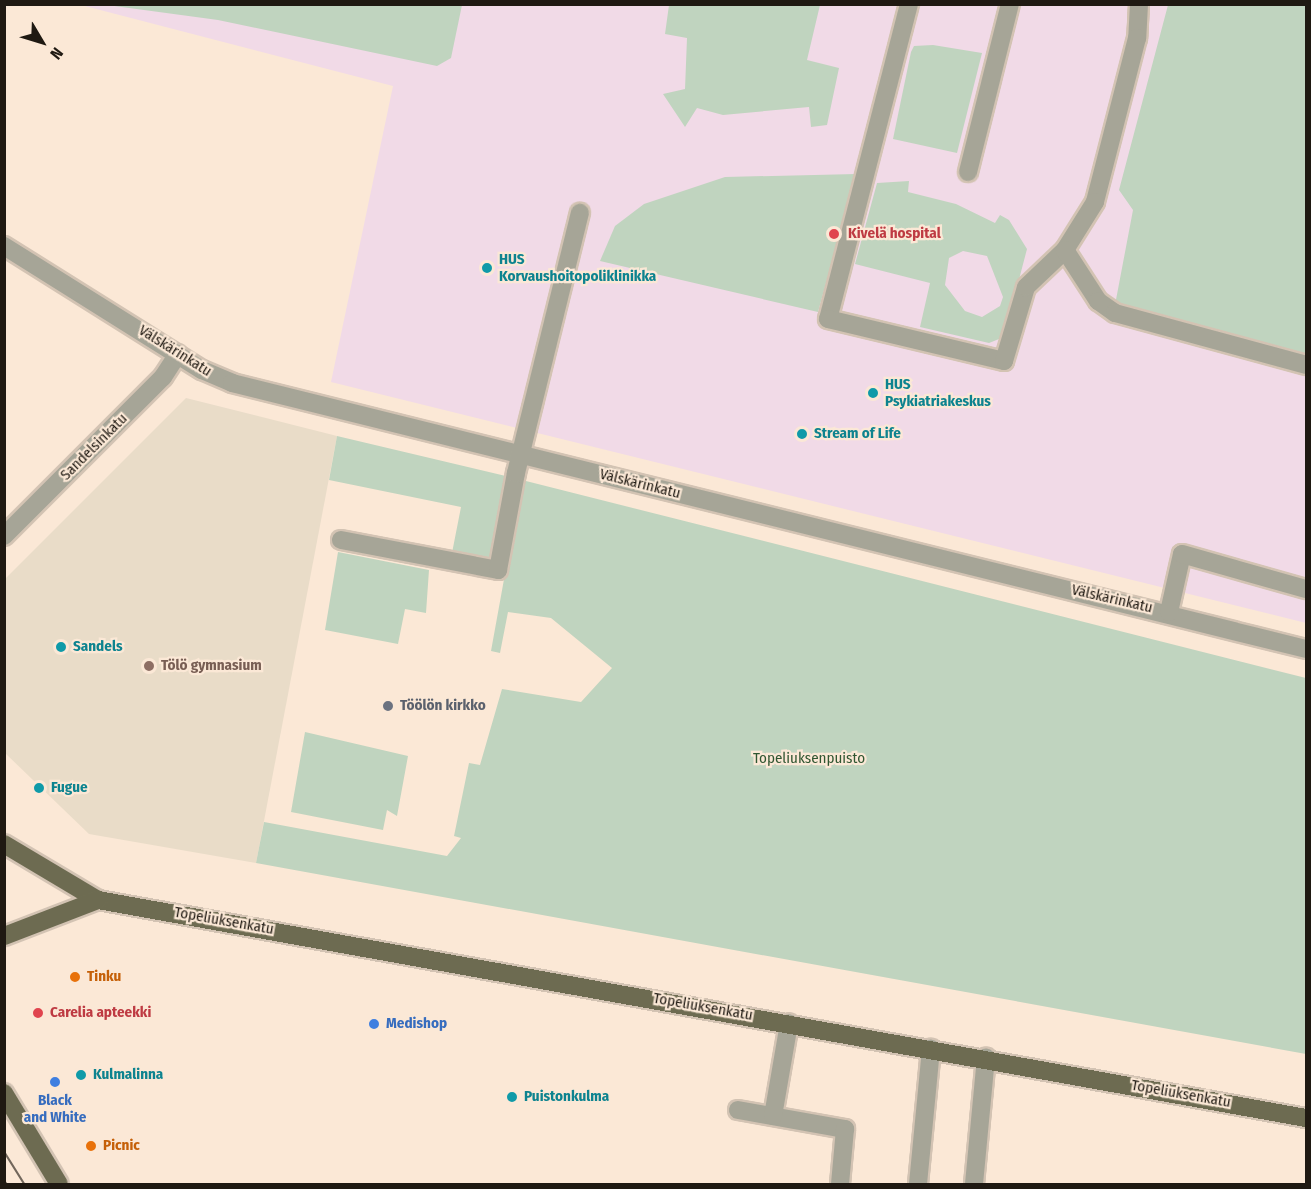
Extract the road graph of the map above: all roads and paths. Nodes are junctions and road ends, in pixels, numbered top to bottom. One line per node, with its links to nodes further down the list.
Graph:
1 (909, 4): 9 (street)
2 (1010, 4): 6 (street)
3 (1139, 4): 5 (street)
4 (1153, 4): 5 (street)
5 (1138, 30): 9 (street)
6 (968, 172)
7 (580, 213): 12 (street)
8 (4, 246): 10 (street, Välskärinkatu)
9 (1065, 250): 11 (street)
10 (178, 354): 12 (street, Välskärinkatu); 13 (street, Sandelsinkatu)
11 (1306, 365)
12 (521, 454): 14 (street); 16 (street, Välskärinkatu)
13 (4, 536)
14 (341, 540)
15 (1306, 589): 16 (street)
16 (1169, 612): 17 (street, Välskärinkatu)
17 (1306, 649)
18 (4, 844): 19 (main road, Topeliuksenkatu)
19 (98, 900): 20 (main road); 21 (main road, Topeliuksenkatu)
20 (4, 936)
21 (789, 1023): 22 (main road, Topeliuksenkatu); 26 (street)
22 (931, 1049): 23 (main road, Topeliuksenkatu); 30 (street)
23 (986, 1058): 27 (main road, Topeliuksenkatu); 31 (street)
24 (4, 1093): 28 (main road)
25 (738, 1110): 26 (street)
26 (773, 1116): 29 (street)
27 (1306, 1118)
28 (59, 1185)
29 (840, 1185)
30 (918, 1185)
31 (974, 1185)

